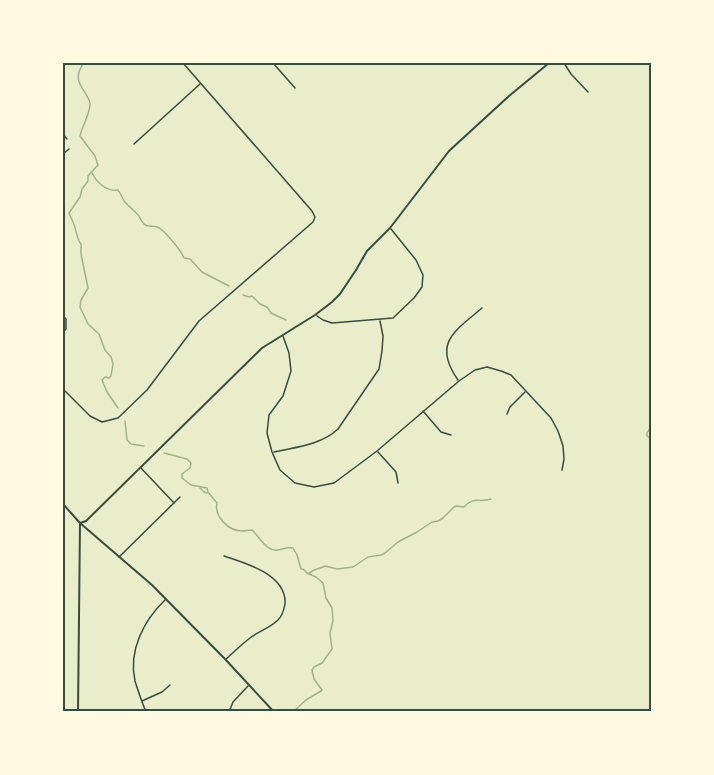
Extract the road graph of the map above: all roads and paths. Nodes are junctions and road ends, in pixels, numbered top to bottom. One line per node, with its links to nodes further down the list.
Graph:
1 (183, 63): 5 (street)
2 (273, 63): 6 (street)
3 (549, 63): 13 (street)
4 (564, 63): 7 (street)
5 (201, 83): 10 (street); 21 (street)
6 (295, 88)
7 (588, 92)
8 (63, 134): 9 (street)
9 (67, 139)
10 (134, 144)
11 (69, 149): 12 (street)
12 (63, 154)
13 (390, 228): 15 (street); 17 (street)
14 (482, 308): 20 (street)
15 (315, 315): 17 (street); 19 (street)
16 (63, 316): 18 (street)
17 (380, 320): 27 (street)
18 (63, 332)
19 (282, 335): 27 (street); 28 (street)
20 (459, 381): 22 (street); 23 (street)
21 (63, 389)
22 (526, 392): 24 (street); 29 (street)
23 (423, 411): 25 (street); 26 (street)
24 (507, 414)
25 (451, 435)
26 (377, 451): 27 (street); 30 (street)
27 (272, 452)
28 (140, 467): 32 (street); 34 (street)
29 (562, 470)
30 (398, 483)
31 (180, 497): 32 (street)
32 (174, 503): 36 (street)
33 (63, 504): 34 (street)
34 (80, 523): 36 (street); 42 (street)
35 (224, 556): 38 (street)
36 (119, 557): 37 (street)
37 (166, 600): 38 (street); 41 (street)
38 (225, 659): 40 (street)
39 (170, 685): 41 (street)
40 (249, 685): 44 (street); 45 (street)
41 (142, 701): 43 (street)
42 (78, 712)
43 (146, 712)
44 (229, 712)
45 (274, 712)

